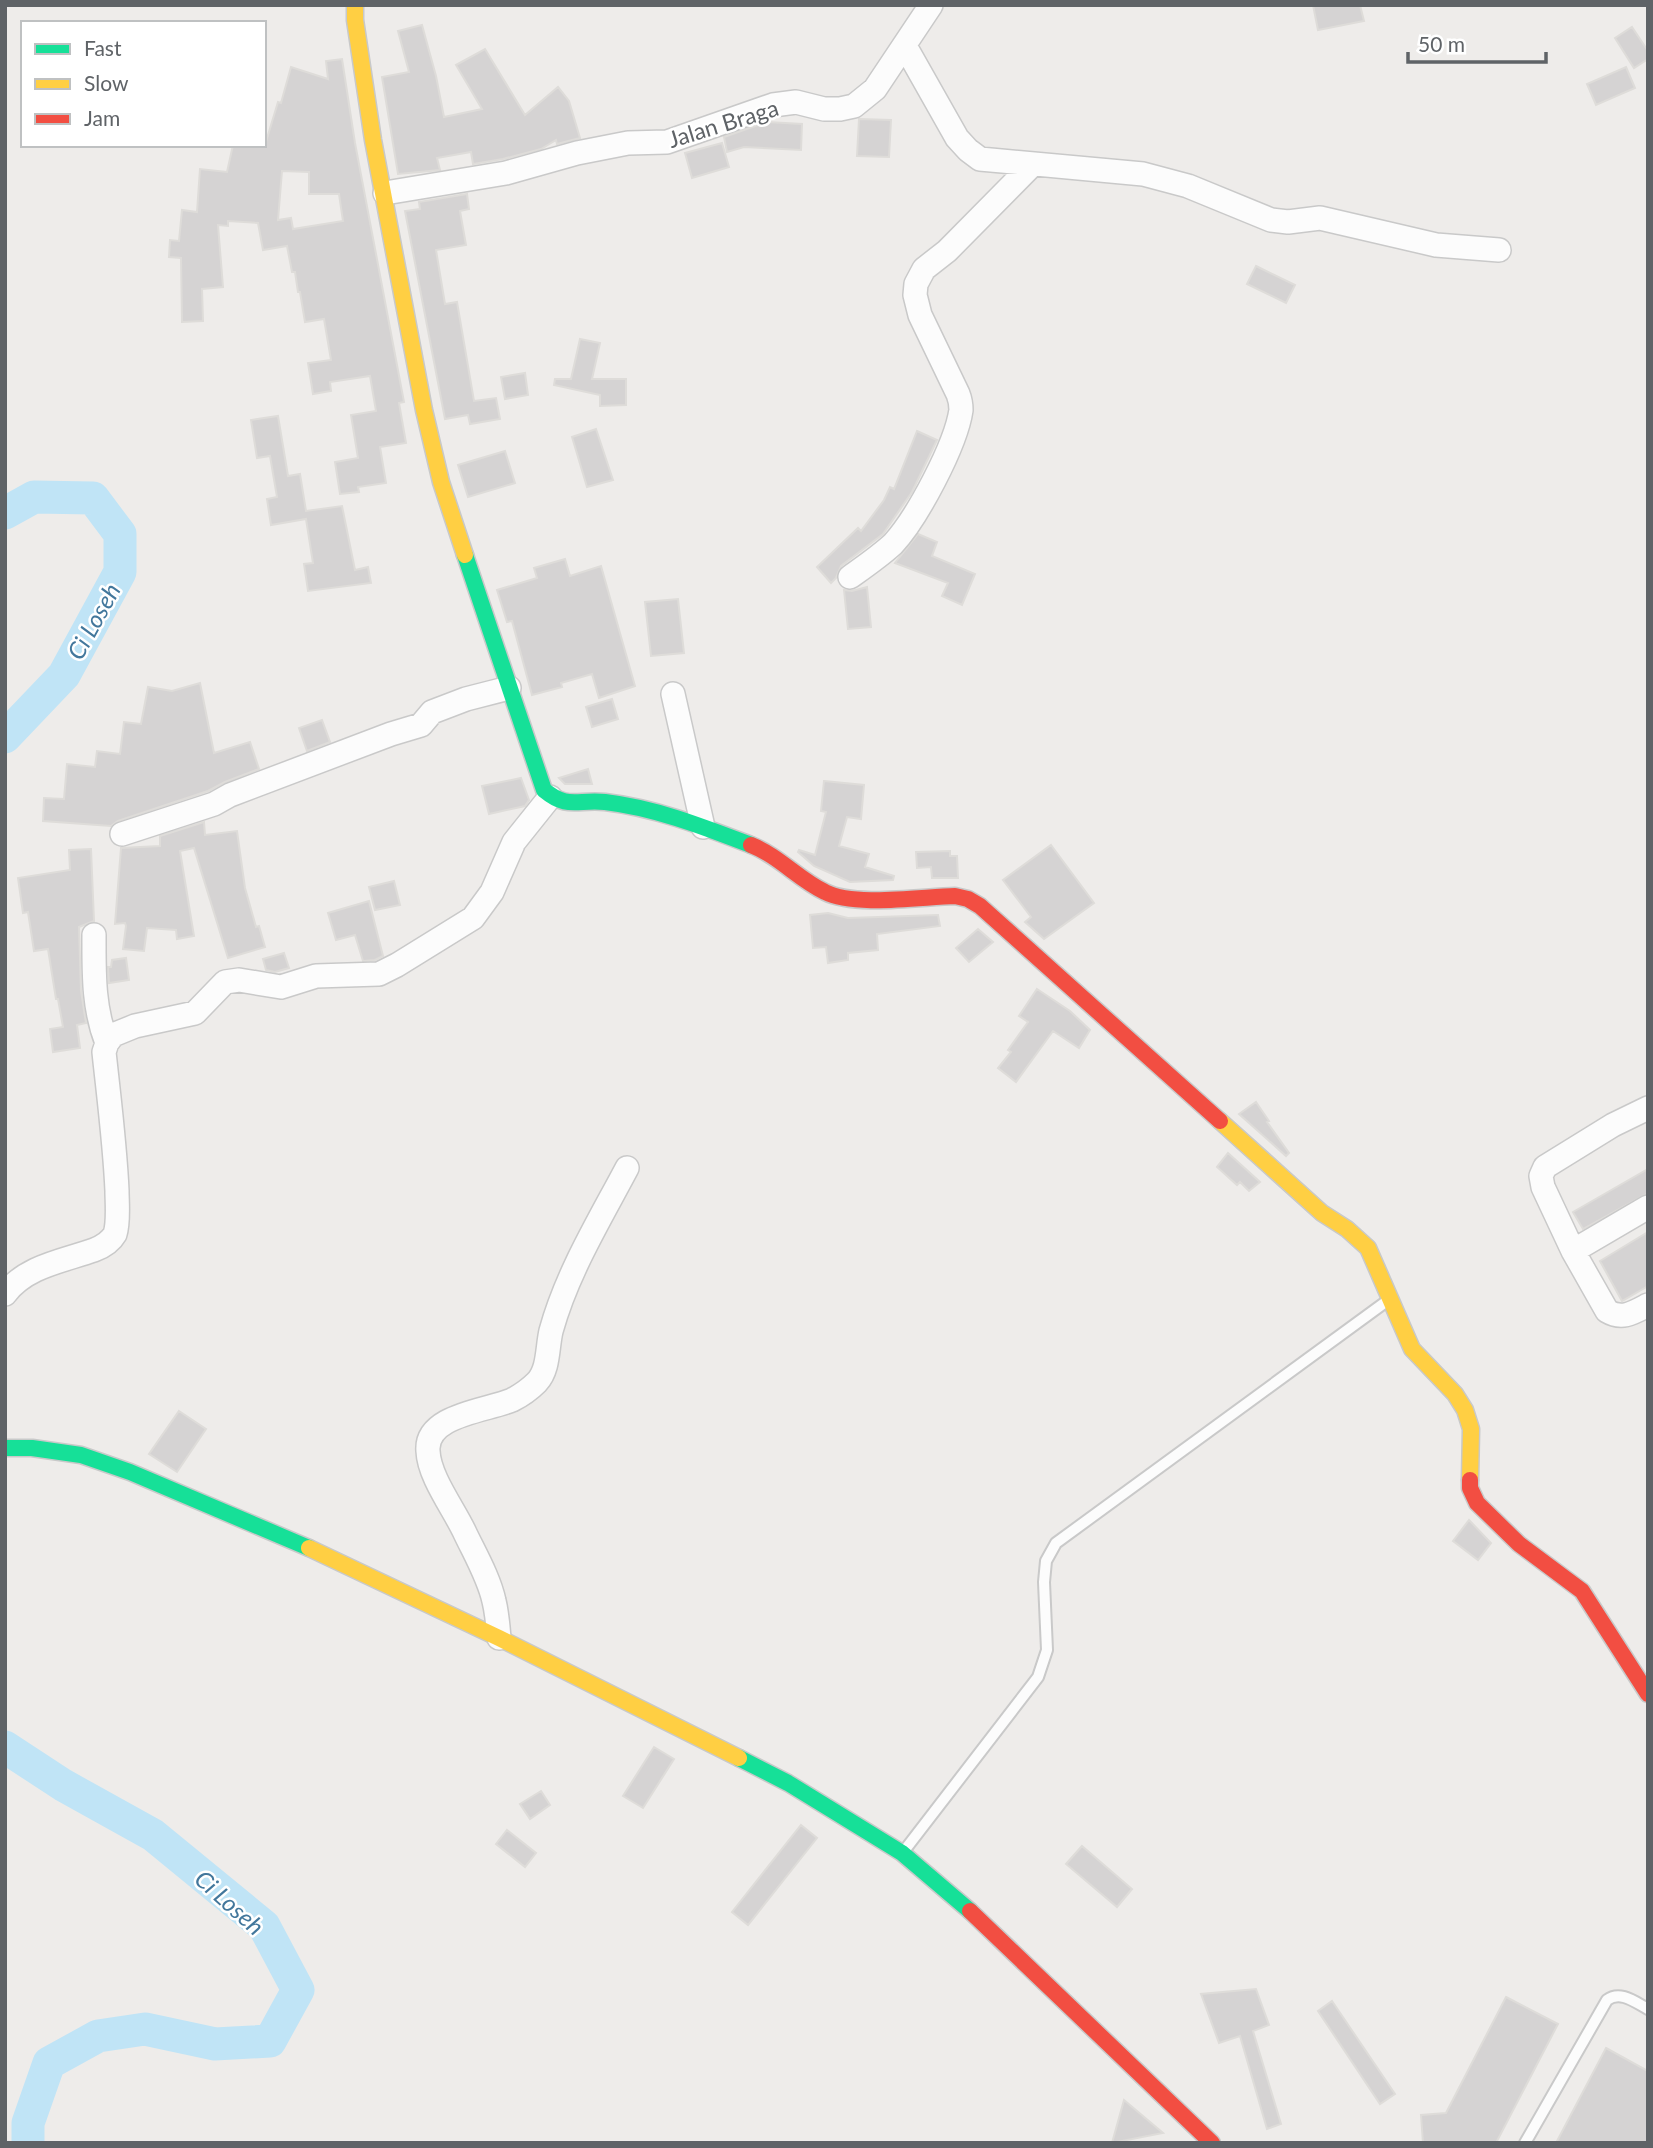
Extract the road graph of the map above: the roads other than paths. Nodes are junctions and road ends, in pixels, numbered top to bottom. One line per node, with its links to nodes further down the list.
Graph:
1 (355, 5): 5 (street)
2 (931, 5): 3 (street, Jalan Braga)
3 (905, 46): 4 (street); 5 (street, Jalan Braga)
4 (1033, 164): 6 (street); 7 (street)
5 (385, 193): 8 (street)
6 (1499, 250)
7 (850, 577)
8 (509, 688): 10 (street); 12 (street)
9 (673, 694): 11 (street)
10 (550, 797): 11 (street); 14 (street)
11 (703, 827): 20 (street)
12 (122, 834)
13 (94, 935): 14 (street)
14 (107, 1043): 19 (street)
15 (1648, 1108): 18 (street)
16 (627, 1168): 23 (street)
17 (1648, 1207): 18 (street)
18 (1573, 1251): 21 (street)
19 (5, 1294)
20 (1390, 1298): 24 (street); 25 (lane)
21 (1648, 1306)
22 (5, 1448): 23 (street)
23 (499, 1638): 25 (street)
24 (1648, 1694)
25 (902, 1853): 27 (street)
26 (1648, 2009): 28 (lane)
27 (1212, 2143)
28 (1525, 2143)

